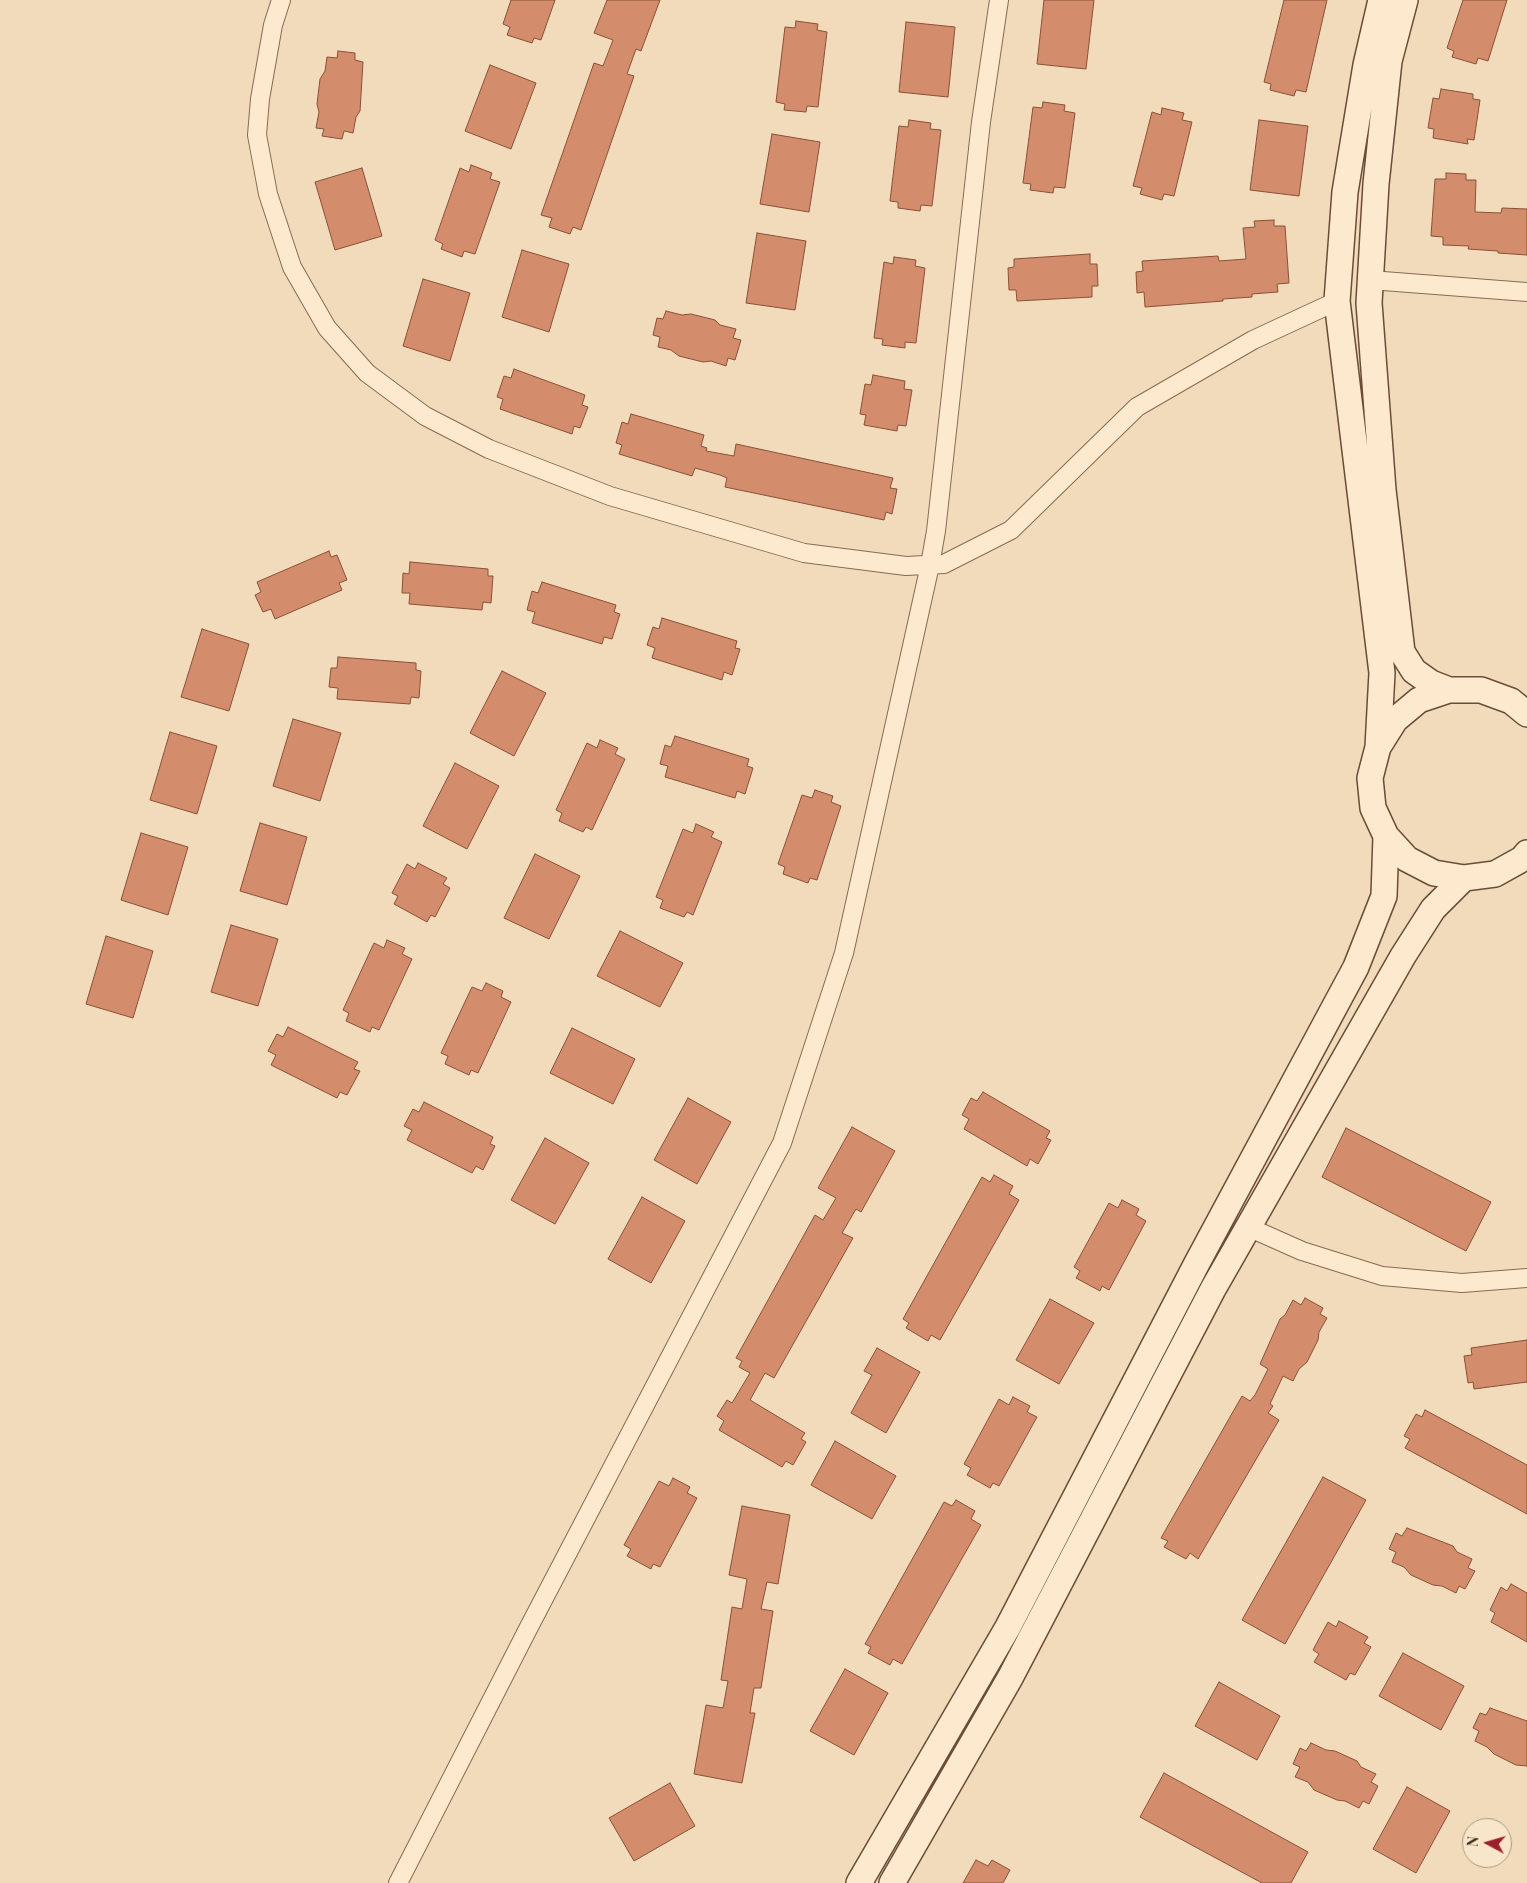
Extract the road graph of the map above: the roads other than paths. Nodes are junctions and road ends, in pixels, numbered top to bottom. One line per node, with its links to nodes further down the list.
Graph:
1 (281, 0): 8 (street)
2 (999, 0): 8 (street)
3 (1381, 0): 7 (street)
4 (1405, 0): 5 (street)
5 (1370, 280): 6 (street); 9 (street)
6 (1527, 292)
7 (1337, 301): 8 (street); 11 (street)
8 (930, 565): 17 (street)
9 (1449, 690): 10 (street); 11 (street)
10 (1527, 714)
11 (1378, 747): 12 (street)
12 (1386, 836): 14 (street); 18 (street)
13 (1527, 853): 14 (street)
14 (1464, 878): 15 (street)
15 (1248, 1227): 16 (street); 19 (street)
16 (1527, 1278)
17 (398, 1883)
18 (860, 1883)
19 (892, 1883)

